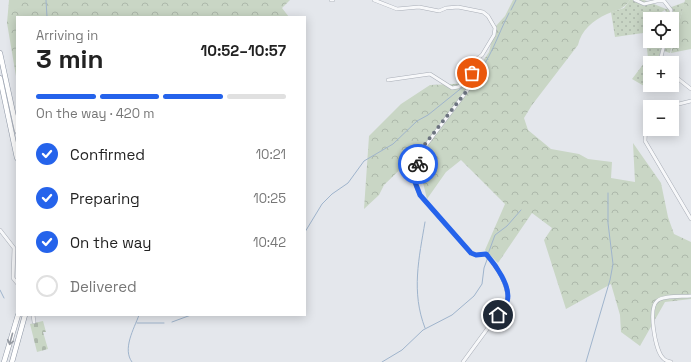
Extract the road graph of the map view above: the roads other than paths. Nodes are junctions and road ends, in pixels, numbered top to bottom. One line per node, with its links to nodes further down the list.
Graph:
1 (374, 0): 6 (street)
2 (635, 0): 3 (street)
3 (671, 12)
4 (0, 53): 12 (highway)
5 (0, 78): 14 (highway)
6 (470, 78): 7 (street); 25 (street)
7 (388, 80)
8 (679, 80): 9 (street)
9 (691, 89)
10 (691, 101): 11 (street)
11 (679, 104)
12 (16, 126)
13 (645, 136): 15 (street)
14 (16, 153)
15 (691, 219)
16 (0, 230): 17 (street)
17 (16, 282)
18 (691, 296): 26 (street)
19 (18, 316): 23 (highway, one-way to 23)
20 (25, 316): 24 (highway)
21 (33, 316): 22 (street)
22 (34, 322)
23 (4, 362)
24 (12, 362)
25 (463, 362)
26 (671, 362)

